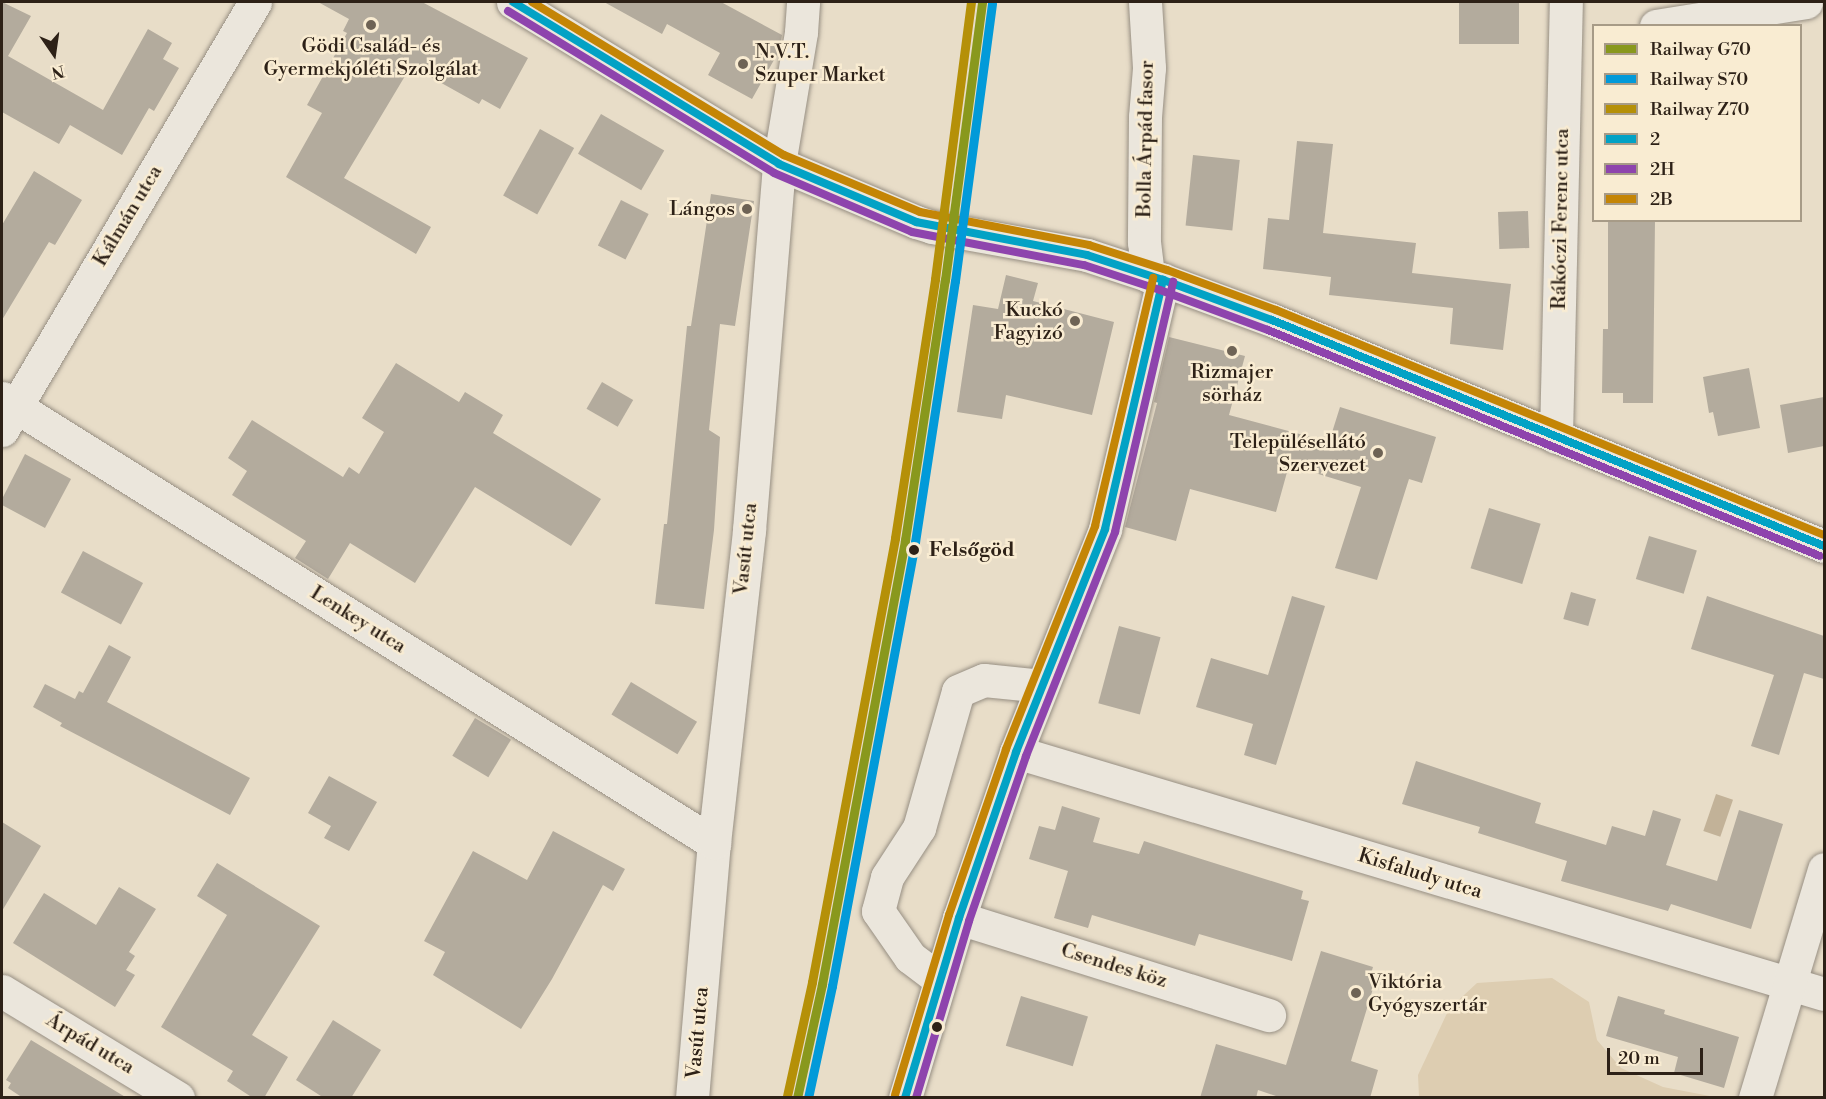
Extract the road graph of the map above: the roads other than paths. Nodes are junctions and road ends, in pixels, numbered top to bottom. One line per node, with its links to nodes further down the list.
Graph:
1 (255, 2): 11 (street, Kálmán utca)
2 (513, 2): 9 (street)
3 (803, 2): 9 (street, Vasút utca)
4 (1145, 2): 10 (street, Bolla Árpád fasor)
5 (1566, 2): 8 (street, Rákóczi Ferenc utca)
6 (1806, 2): 7 (street)
7 (1668, 24)
8 (1579, 38): 12 (street, Rákóczi Ferenc utca)
9 (779, 164): 10 (street); 16 (street, Vasút utca)
10 (1155, 278): 12 (street); 14 (street, Bolla Árpád fasor)
11 (6, 411): 16 (street, Lenkey utca)
12 (1556, 437): 13 (street)
13 (1824, 546)
14 (1042, 686): 15 (street, Bolla Árpád fasor); 19 (street)
15 (1016, 752): 18 (street, Bolla Árpád fasor); 20 (street, Kisfaludy utca)
16 (714, 843): 25 (street, Vasút utca)
17 (1824, 869): 20 (street)
18 (959, 918): 19 (street, Bolla Árpád fasor); 23 (street, Csendes köz)
19 (939, 979): 26 (street, Bolla Árpád fasor)
20 (1787, 985): 22 (street, Kisfaludy utca); 27 (street)
21 (2, 991): 24 (street, Árpád utca)
22 (1824, 994)
23 (1269, 1015)
24 (178, 1098)
25 (692, 1098)
26 (905, 1098)
27 (1755, 1098)

